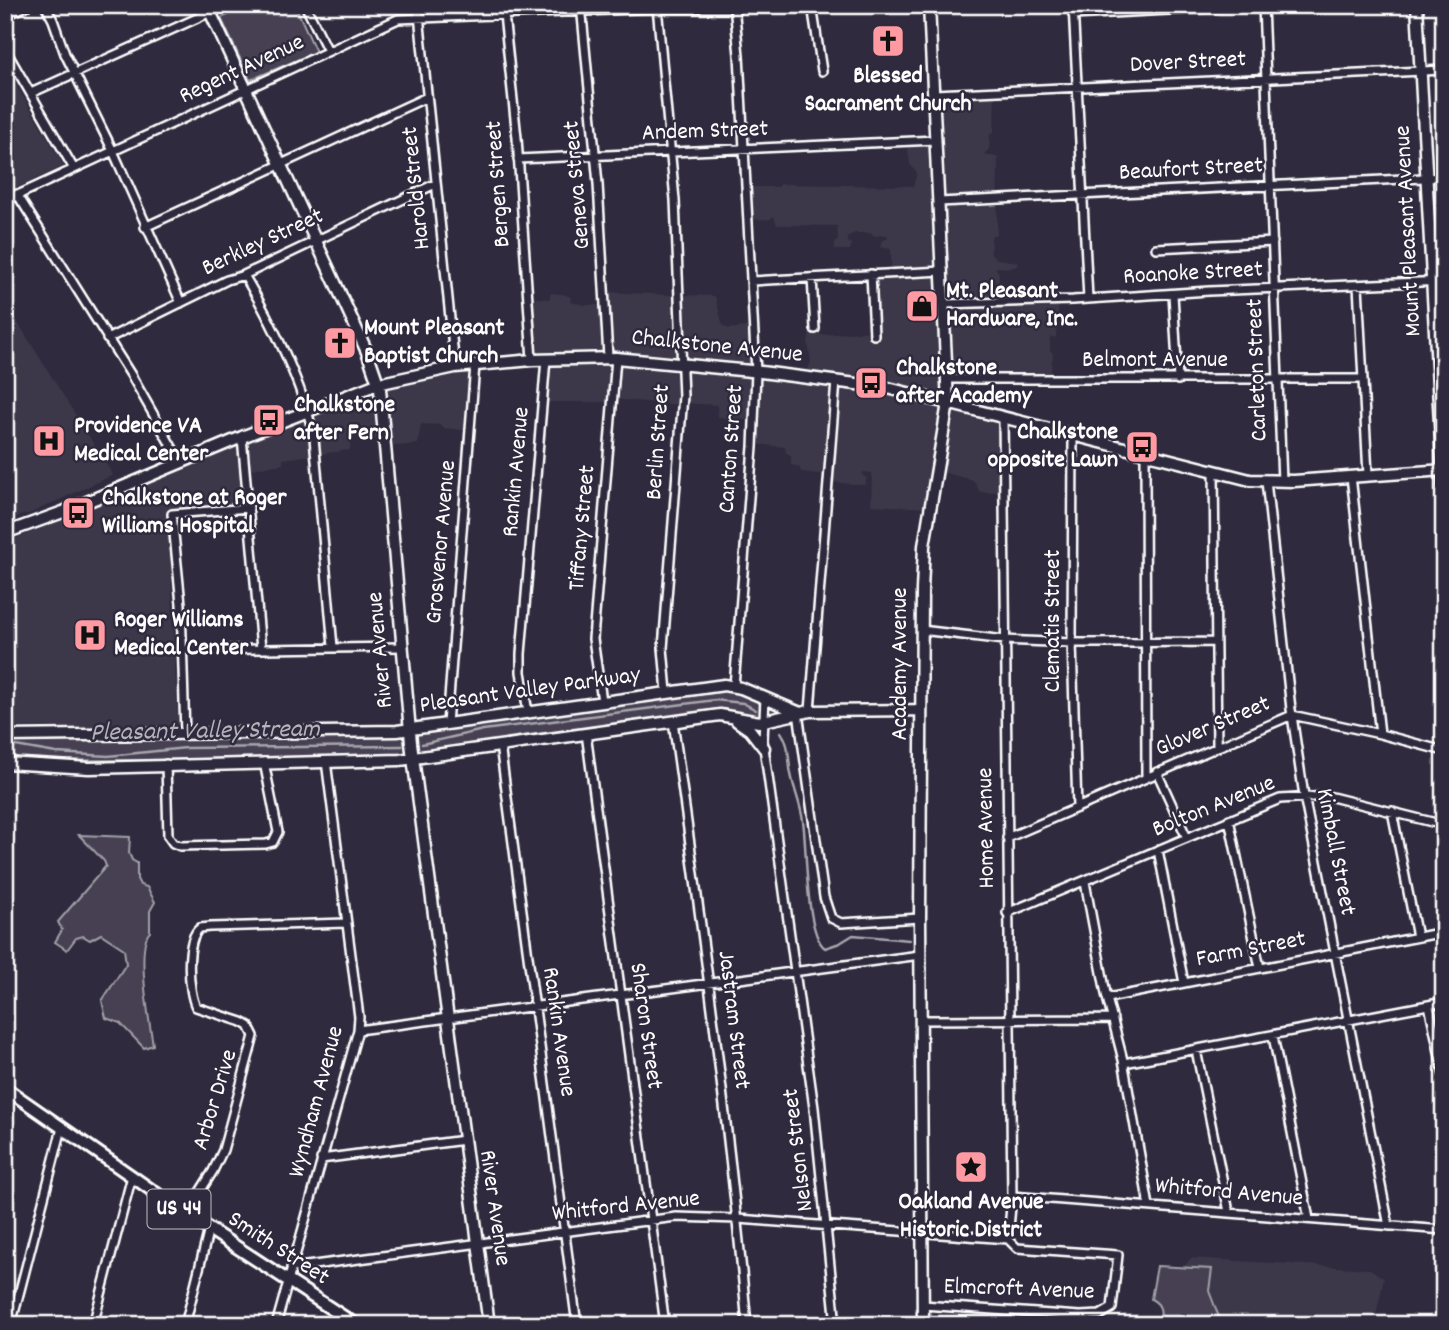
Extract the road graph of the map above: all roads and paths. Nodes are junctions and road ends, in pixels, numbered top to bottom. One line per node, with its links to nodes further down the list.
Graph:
1 (28, 5): 19 (street)
2 (45, 5): 26 (street)
3 (226, 5): 16 (street)
4 (305, 5): 22 (street)
5 (418, 5): 20 (street, Harold Street)
6 (503, 5): 17 (street, Bergen Street)
7 (757, 5): 14 (street, Regent Avenue)
8 (812, 5): 24 (street)
9 (929, 5): 31 (street, Academy Avenue)
10 (1073, 5): 18 (street)
11 (1264, 5): 18 (street); 27 (street, Carleton Street)
12 (1417, 5): 25 (street, Mount Pleasant Avenue)
13 (657, 6): 14 (street, Regent Avenue); 15 (street, Regent Avenue); 36 (street, Berlin Street)
14 (734, 6): 34 (street, Canton Street)
15 (581, 8): 17 (street, Regent Avenue); 37 (street, Geneva Street)
16 (208, 9): 26 (street); 29 (street, River Avenue)
17 (503, 14): 20 (street, Regent Avenue); 38 (street, Bergen Street)
18 (1073, 15): 28 (street)
19 (5, 16)
20 (419, 17): 22 (street, Regent Avenue); 32 (street, Harold Street)
21 (5, 49): 30 (street)
22 (328, 51): 29 (street, Regent Avenue)
23 (1444, 70): 25 (street, Dover Street)
24 (822, 71)
25 (1421, 71): 27 (street, Dover Street); 42 (street, Mount Pleasant Avenue)
26 (76, 74): 30 (street); 35 (street)
27 (1266, 79): 28 (street, Dover Street); 44 (street, Carleton Street)
28 (1076, 88): 31 (street, Dover Street); 46 (street)
29 (245, 89): 35 (street, Regent Avenue); 39 (street, River Avenue)
30 (32, 93): 40 (street)
31 (934, 94): 33 (street, Academy Avenue)
32 (427, 97): 39 (street); 43 (street, Harold Street)
33 (936, 140): 34 (street, Andem Street); 48 (street, Academy Avenue)
34 (744, 150): 36 (street, Andem Street); 57 (street, Canton Street)
35 (113, 151): 40 (street, Regent Avenue); 49 (street)
36 (671, 153): 37 (street, Andem Street); 72 (street, Berlin Street)
37 (596, 156): 38 (street, Andem Street); 68 (street, Geneva Street)
38 (518, 159): 70 (street, Bergen Street)
39 (280, 166): 49 (street); 50 (street, River Avenue)
40 (74, 169): 45 (street, Regent Avenue)
41 (1444, 177): 42 (street, Beaufort Street)
42 (1427, 178): 44 (street, Beaufort Street); 58 (street, Mount Pleasant Avenue)
43 (435, 184): 50 (street, Berkley Street); 73 (street, Harold Street)
44 (1270, 186): 46 (street, Beaufort Street); 51 (street, Carleton Street)
45 (17, 194): 47 (street, Regent Avenue); 67 (street)
46 (1082, 195): 48 (street, Beaufort Street); 62 (street)
47 (5, 201)
48 (939, 202): 53 (street, Academy Avenue)
49 (145, 227): 63 (street)
50 (315, 241): 55 (street, Berkley Street); 80 (street, River Avenue)
51 (1273, 242): 52 (street); 60 (street, Carleton Street)
52 (1156, 248)
53 (943, 271): 54 (street); 64 (street, Academy Avenue)
54 (871, 274): 56 (street); 66 (street)
55 (244, 275): 63 (street, Berkley Street); 82 (street)
56 (812, 278): 57 (street); 65 (street)
57 (751, 281): 74 (street, Canton Street)
58 (1438, 282): 59 (street, Roanoke Street); 88 (street, Mount Pleasant Avenue)
59 (1358, 285): 60 (street, Roanoke Street); 77 (street)
60 (1274, 289): 61 (street, Roanoke Street); 76 (street, Carleton Street)
61 (1173, 294): 62 (street, Roanoke Street); 78 (street)
62 (1088, 299): 64 (street, Roanoke Street)
63 (180, 303): 67 (street, Berkley Street)
64 (944, 304): 75 (street, Academy Avenue)
65 (816, 329)
66 (874, 335)
67 (107, 339): 87 (street)
68 (612, 358): 69 (street, Chalkstone Avenue); 72 (street, Chalkstone Avenue); 109 (street, Tiffany Street)
69 (546, 359): 70 (street, Chalkstone Avenue); 112 (street, Rankin Avenue)
70 (531, 360): 71 (street, Chalkstone Avenue)
71 (475, 365): 73 (street, Chalkstone Avenue); 118 (street, Grosvenor Avenue)
72 (682, 365): 74 (street, Chalkstone Avenue); 107 (street, Berlin Street)
73 (455, 367): 80 (street, Chalkstone Avenue)
74 (756, 372): 79 (street, Chalkstone Avenue); 106 (street, Canton Street)
75 (946, 379): 78 (street, Belmont Avenue); 81 (street, Academy Avenue)
76 (1279, 379): 77 (street, Belmont Avenue); 78 (street, Belmont Avenue); 93 (street, Carleton Street)
77 (1363, 379): 90 (street)
78 (1178, 380)
79 (836, 381): 81 (street, Chalkstone Avenue); 111 (street)
80 (377, 384): 82 (street, Chalkstone Avenue); 103 (street, River Avenue)
81 (948, 403): 83 (street, Chalkstone Avenue); 97 (street, Academy Avenue)
82 (308, 411): 85 (street, Chalkstone Avenue); 102 (street)
83 (1003, 418): 84 (street, Chalkstone Avenue); 98 (street, Home Avenue)
84 (1073, 435): 86 (street, Chalkstone Avenue); 101 (street, Clematis Street)
85 (242, 437): 87 (street, Chalkstone Avenue); 95 (street)
86 (1145, 452): 89 (street, Chalkstone Avenue); 99 (street)
87 (181, 463): 96 (street, Chalkstone Avenue)
88 (1442, 470): 90 (street, Chalkstone Avenue); 94 (street, Mount Pleasant Avenue)
89 (1214, 471): 92 (street, Chalkstone Avenue); 100 (street)
90 (1368, 475): 91 (street, Chalkstone Avenue)
91 (1352, 476): 93 (street, Chalkstone Avenue); 121 (street)
92 (1266, 481): 93 (street, Chalkstone Avenue); 114 (street, Kimball Street)
93 (1282, 481)
94 (1444, 496)
95 (249, 508): 104 (street); 105 (street)
96 (5, 533)
97 (921, 630): 98 (street); 110 (street, Academy Avenue)
98 (1005, 640): 101 (street); 140 (street, Home Avenue)
99 (1145, 642): 100 (street); 101 (street); 134 (street)
100 (1215, 642): 125 (street)
101 (1072, 643): 136 (street, Clematis Street)
102 (332, 647): 103 (street); 104 (street)
103 (402, 647): 119 (street, River Avenue)
104 (261, 649): 105 (street)
105 (183, 650): 122 (street)
106 (734, 686): 107 (street, Pleasant Valley Parkway); 108 (street, Pleasant Valley Parkway)
107 (667, 692): 109 (street, Pleasant Valley Parkway)
108 (765, 698): 113 (street, Pleasant Valley Parkway); 117 (street)
109 (602, 701): 112 (street, Pleasant Valley Parkway)
110 (921, 710): 111 (street); 145 (street, Academy Avenue)
111 (810, 711): 113 (street)
112 (528, 712): 118 (street, Pleasant Valley Parkway)
113 (798, 712): 117 (street, Pleasant Valley Parkway); 145 (street)
114 (1292, 715): 121 (street, Glover Street); 125 (street, Glover Street); 135 (street, Kimball Street)
115 (727, 716): 116 (street, Pleasant Valley Parkway); 117 (street, Pleasant Valley Parkway); 126 (street)
116 (673, 721): 120 (street, Pleasant Valley Parkway); 153 (street, Jastram Street)
117 (764, 721): 126 (street)
118 (447, 724): 119 (street, Pleasant Valley Parkway)
119 (409, 730): 122 (street, Pleasant Valley Parkway); 128 (street, River Avenue)
120 (586, 733): 124 (street, Pleasant Valley Parkway); 155 (street, Sharon Street)
121 (1380, 734): 127 (street, Glover Street)
122 (185, 735): 123 (street, Pleasant Valley Parkway)
123 (5, 736)
124 (500, 745): 128 (street, Pleasant Valley Parkway); 159 (street, Rankin Avenue)
125 (1217, 747): 133 (street, Glover Street)
126 (764, 748): 152 (street)
127 (1444, 751)
128 (414, 758): 129 (street, Pleasant Valley Parkway); 160 (street, River Avenue)
129 (327, 761): 130 (street, Pleasant Valley Parkway); 146 (street, Wyndham Avenue)
130 (264, 762): 132 (street, Pleasant Valley Parkway); 132 (street)
131 (5, 763): 132 (street, Pleasant Valley Parkway)
132 (166, 764)
133 (1157, 772): 134 (street, Glover Street); 141 (street)
134 (1146, 777): 136 (street, Glover Street)
135 (1304, 796): 137 (street, Bolton Avenue); 138 (street, Bolton Avenue); 149 (street, Kimball Street)
136 (1077, 808): 140 (street, Glover Street)
137 (1392, 811): 139 (street, Bolton Avenue); 148 (street)
138 (1229, 819): 141 (street, Bolton Avenue); 151 (street)
139 (1444, 825)
140 (1007, 838): 144 (street, Home Avenue)
141 (1187, 838): 142 (street, Bolton Avenue)
142 (1158, 850): 143 (street, Bolton Avenue); 154 (street)
143 (1084, 882): 144 (street, Bolton Avenue); 156 (street)
144 (1007, 913): 161 (street, Home Avenue)
145 (920, 918): 150 (street, Academy Avenue)
146 (348, 923): 165 (street, Wyndham Avenue); 178 (street, Arbor Drive)
147 (1444, 932): 148 (street, Farm Street)
148 (1417, 937): 149 (street, Farm Street)
149 (1335, 953): 151 (street, Farm Street); 164 (street, Kimball Street)
150 (920, 955): 152 (street); 163 (street, Academy Avenue)
151 (1260, 968): 154 (street, Farm Street)
152 (794, 971): 153 (street); 182 (street, Nelson Street)
153 (709, 982): 155 (street); 179 (street, Jastram Street)
154 (1184, 983): 156 (street, Farm Street)
155 (621, 995): 159 (street); 181 (street, Sharon Street)
156 (1108, 998): 162 (street)
157 (1444, 1002): 158 (street)
158 (1429, 1005): 164 (street); 169 (street)
159 (535, 1006): 160 (street); 186 (street, Rankin Avenue)
160 (448, 1018): 165 (street); 172 (street, River Avenue)
161 (1009, 1018): 162 (street); 163 (street); 175 (street, Home Avenue)
162 (1113, 1019): 168 (street)
163 (921, 1020): 187 (street, Academy Avenue)
164 (1348, 1021): 166 (street); 183 (street, Kimball Street)
165 (358, 1030): 173 (street, Wyndham Avenue)
166 (1273, 1036): 167 (street); 180 (street)
167 (1196, 1050): 168 (street); 177 (street)
168 (1124, 1063): 176 (street)
169 (1444, 1075)
170 (5, 1088): 171 (main road, Smith Street / US 44)
171 (62, 1128): 174 (main road, Smith Street / US 44); 192 (street)
172 (464, 1140): 173 (street); 189 (street, River Avenue)
173 (321, 1158): 190 (street, Wyndham Avenue)
174 (132, 1176): 178 (main road, Smith Street / US 44); 193 (street)
175 (1012, 1196): 176 (street, Whitford Avenue); 188 (street, Home Avenue)
176 (1149, 1206): 177 (street, Whitford Avenue)
177 (1229, 1212): 180 (street, Whitford Avenue)
178 (186, 1214): 184 (main road, Smith Street / US 44)
179 (738, 1219): 181 (street, Whitford Avenue); 182 (street, Whitford Avenue); 200 (street, Jastram Street)
180 (1309, 1219): 183 (street, Whitford Avenue)
181 (652, 1220): 186 (street, Whitford Avenue); 199 (street, Sharon Street)
182 (827, 1225): 187 (street, Whitford Avenue); 201 (street, Nelson Street)
183 (1389, 1226): 185 (street, Whitford Avenue)
184 (209, 1229): 190 (main road, Smith Street / US 44); 194 (street)
185 (1444, 1230)
186 (565, 1232): 189 (street, Whitford Avenue); 198 (street, Rankin Avenue)
187 (922, 1232): 188 (street, Whitford Avenue); 191 (street, Academy Avenue)
188 (1008, 1239): 191 (street, Elmcroft Avenue)
189 (478, 1243): 190 (street, Whitford Avenue); 197 (street, River Avenue)
190 (289, 1274): 195 (street, Wyndham Avenue); 196 (main road, Smith Street / US 44)
191 (923, 1305): 202 (street, Academy Avenue)
192 (11, 1325)
193 (93, 1325)
194 (185, 1325)
195 (276, 1325)
196 (356, 1325)
197 (489, 1325)
198 (578, 1325)
199 (665, 1325)
200 (747, 1325)
201 (836, 1325)
202 (923, 1325)

